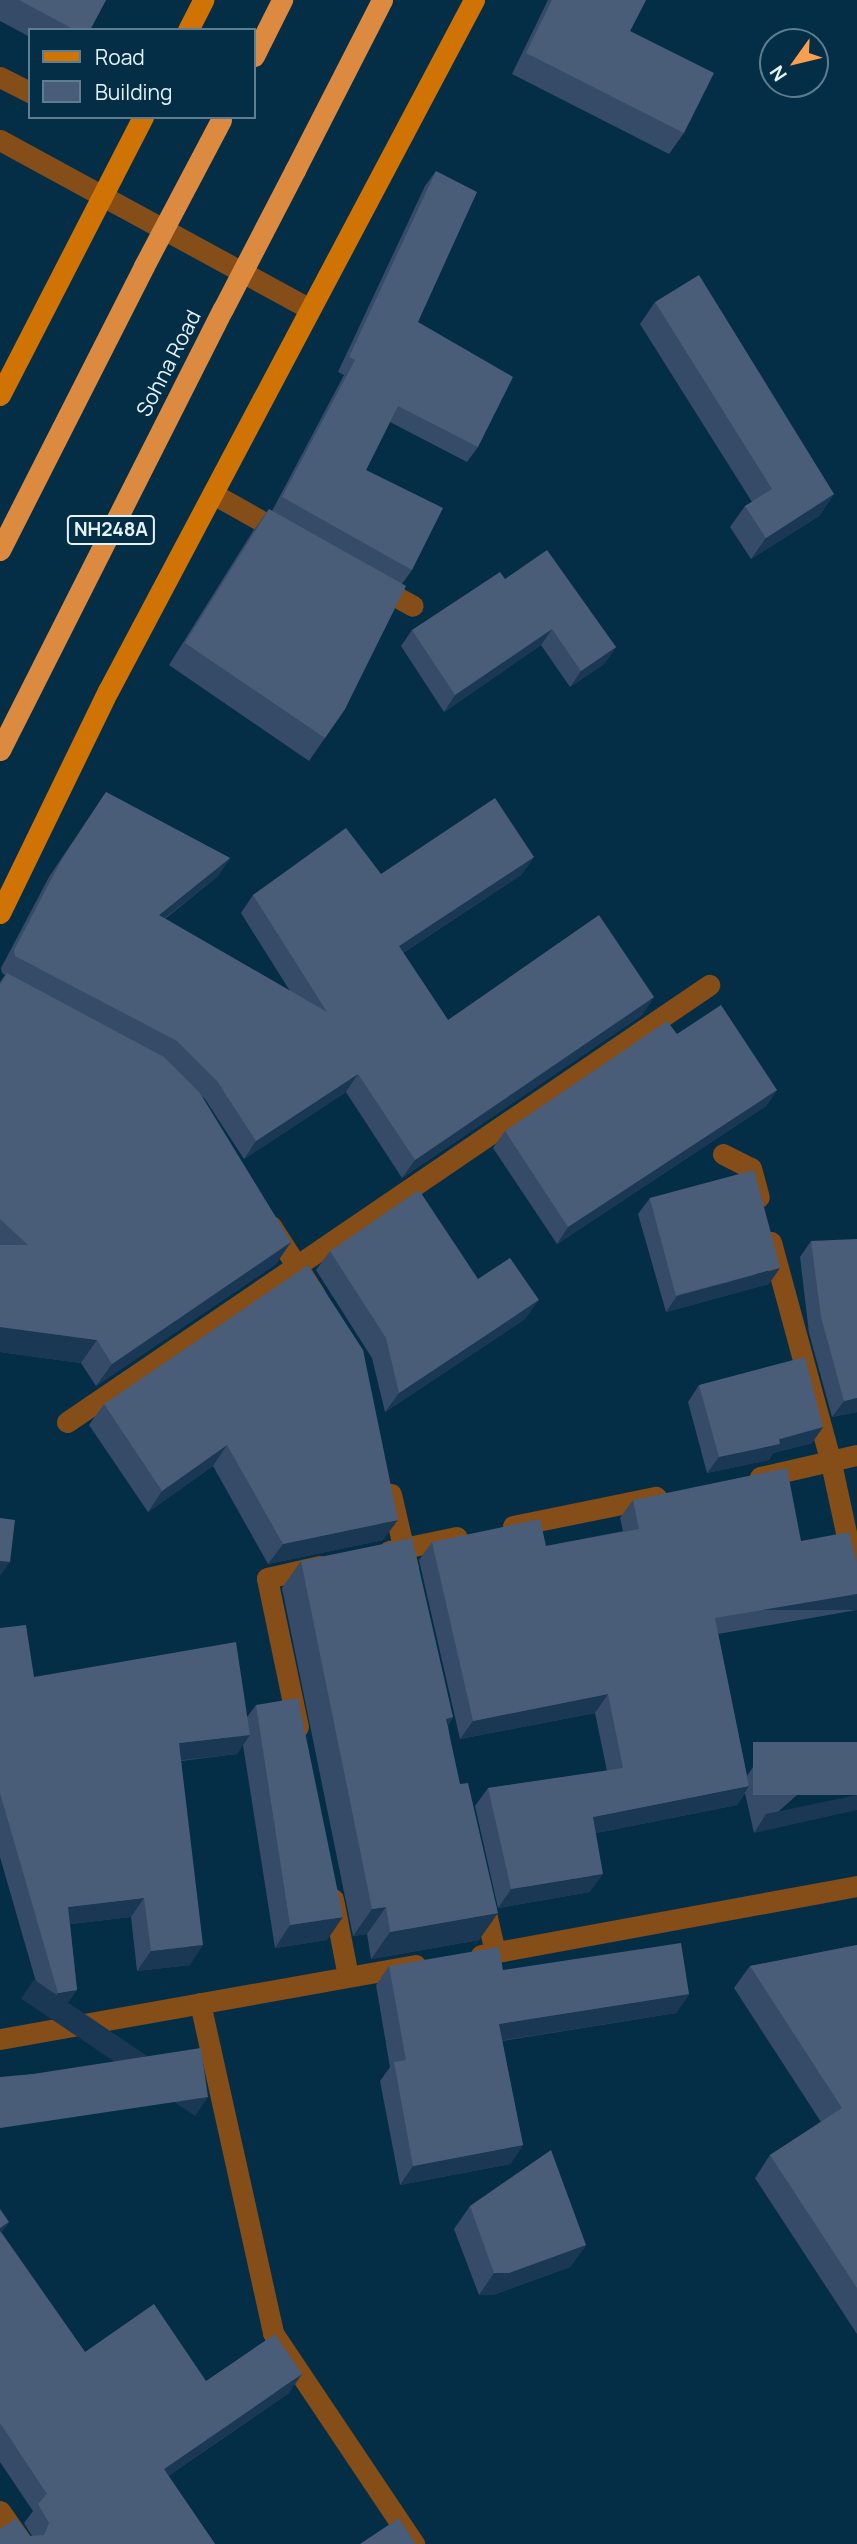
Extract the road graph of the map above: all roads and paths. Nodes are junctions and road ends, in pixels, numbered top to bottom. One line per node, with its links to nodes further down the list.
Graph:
1 (203, 0): 5 (main road)
2 (282, 0): 6 (highway)
3 (382, 0): 20 (highway, Sohna Road / NH248A, bridge)
4 (474, 0): 13 (main road)
5 (189, 28)
6 (256, 52)
7 (0, 77): 8 (street)
8 (28, 91)
9 (142, 119): 12 (main road)
10 (221, 119): 17 (highway, bridge)
11 (0, 141): 12 (street)
12 (102, 194): 13 (street); 14 (main road)
13 (310, 309): 15 (main road)
14 (0, 396)
15 (215, 495): 16 (street); 21 (main road)
16 (297, 541)
17 (0, 550)
18 (355, 574): 19 (street)
19 (413, 606)
20 (0, 750)
21 (0, 913)
22 (709, 985): 25 (street)
23 (723, 1154): 29 (street)
24 (261, 1210): 25 (street)
25 (298, 1268): 26 (street); 27 (street)
26 (326, 1311)
27 (67, 1422)
28 (857, 1455): 29 (street)
29 (831, 1463): 31 (street); 36 (street)
30 (385, 1469): 33 (street)
31 (737, 1481)
32 (684, 1492): 33 (street)
33 (403, 1548): 34 (street); 37 (street)
34 (362, 1557)
35 (335, 1563): 38 (street)
36 (857, 1583)
37 (412, 1588)
38 (301, 1743)
39 (329, 1880): 43 (street)
40 (480, 1885): 42 (street)
41 (857, 1886): 42 (street)
42 (495, 1952): 43 (street)
43 (348, 1976): 44 (street)
44 (201, 2003): 45 (street); 48 (street)
45 (0, 2039)
46 (0, 2511): 47 (street)
47 (23, 2544)
48 (414, 2544)

